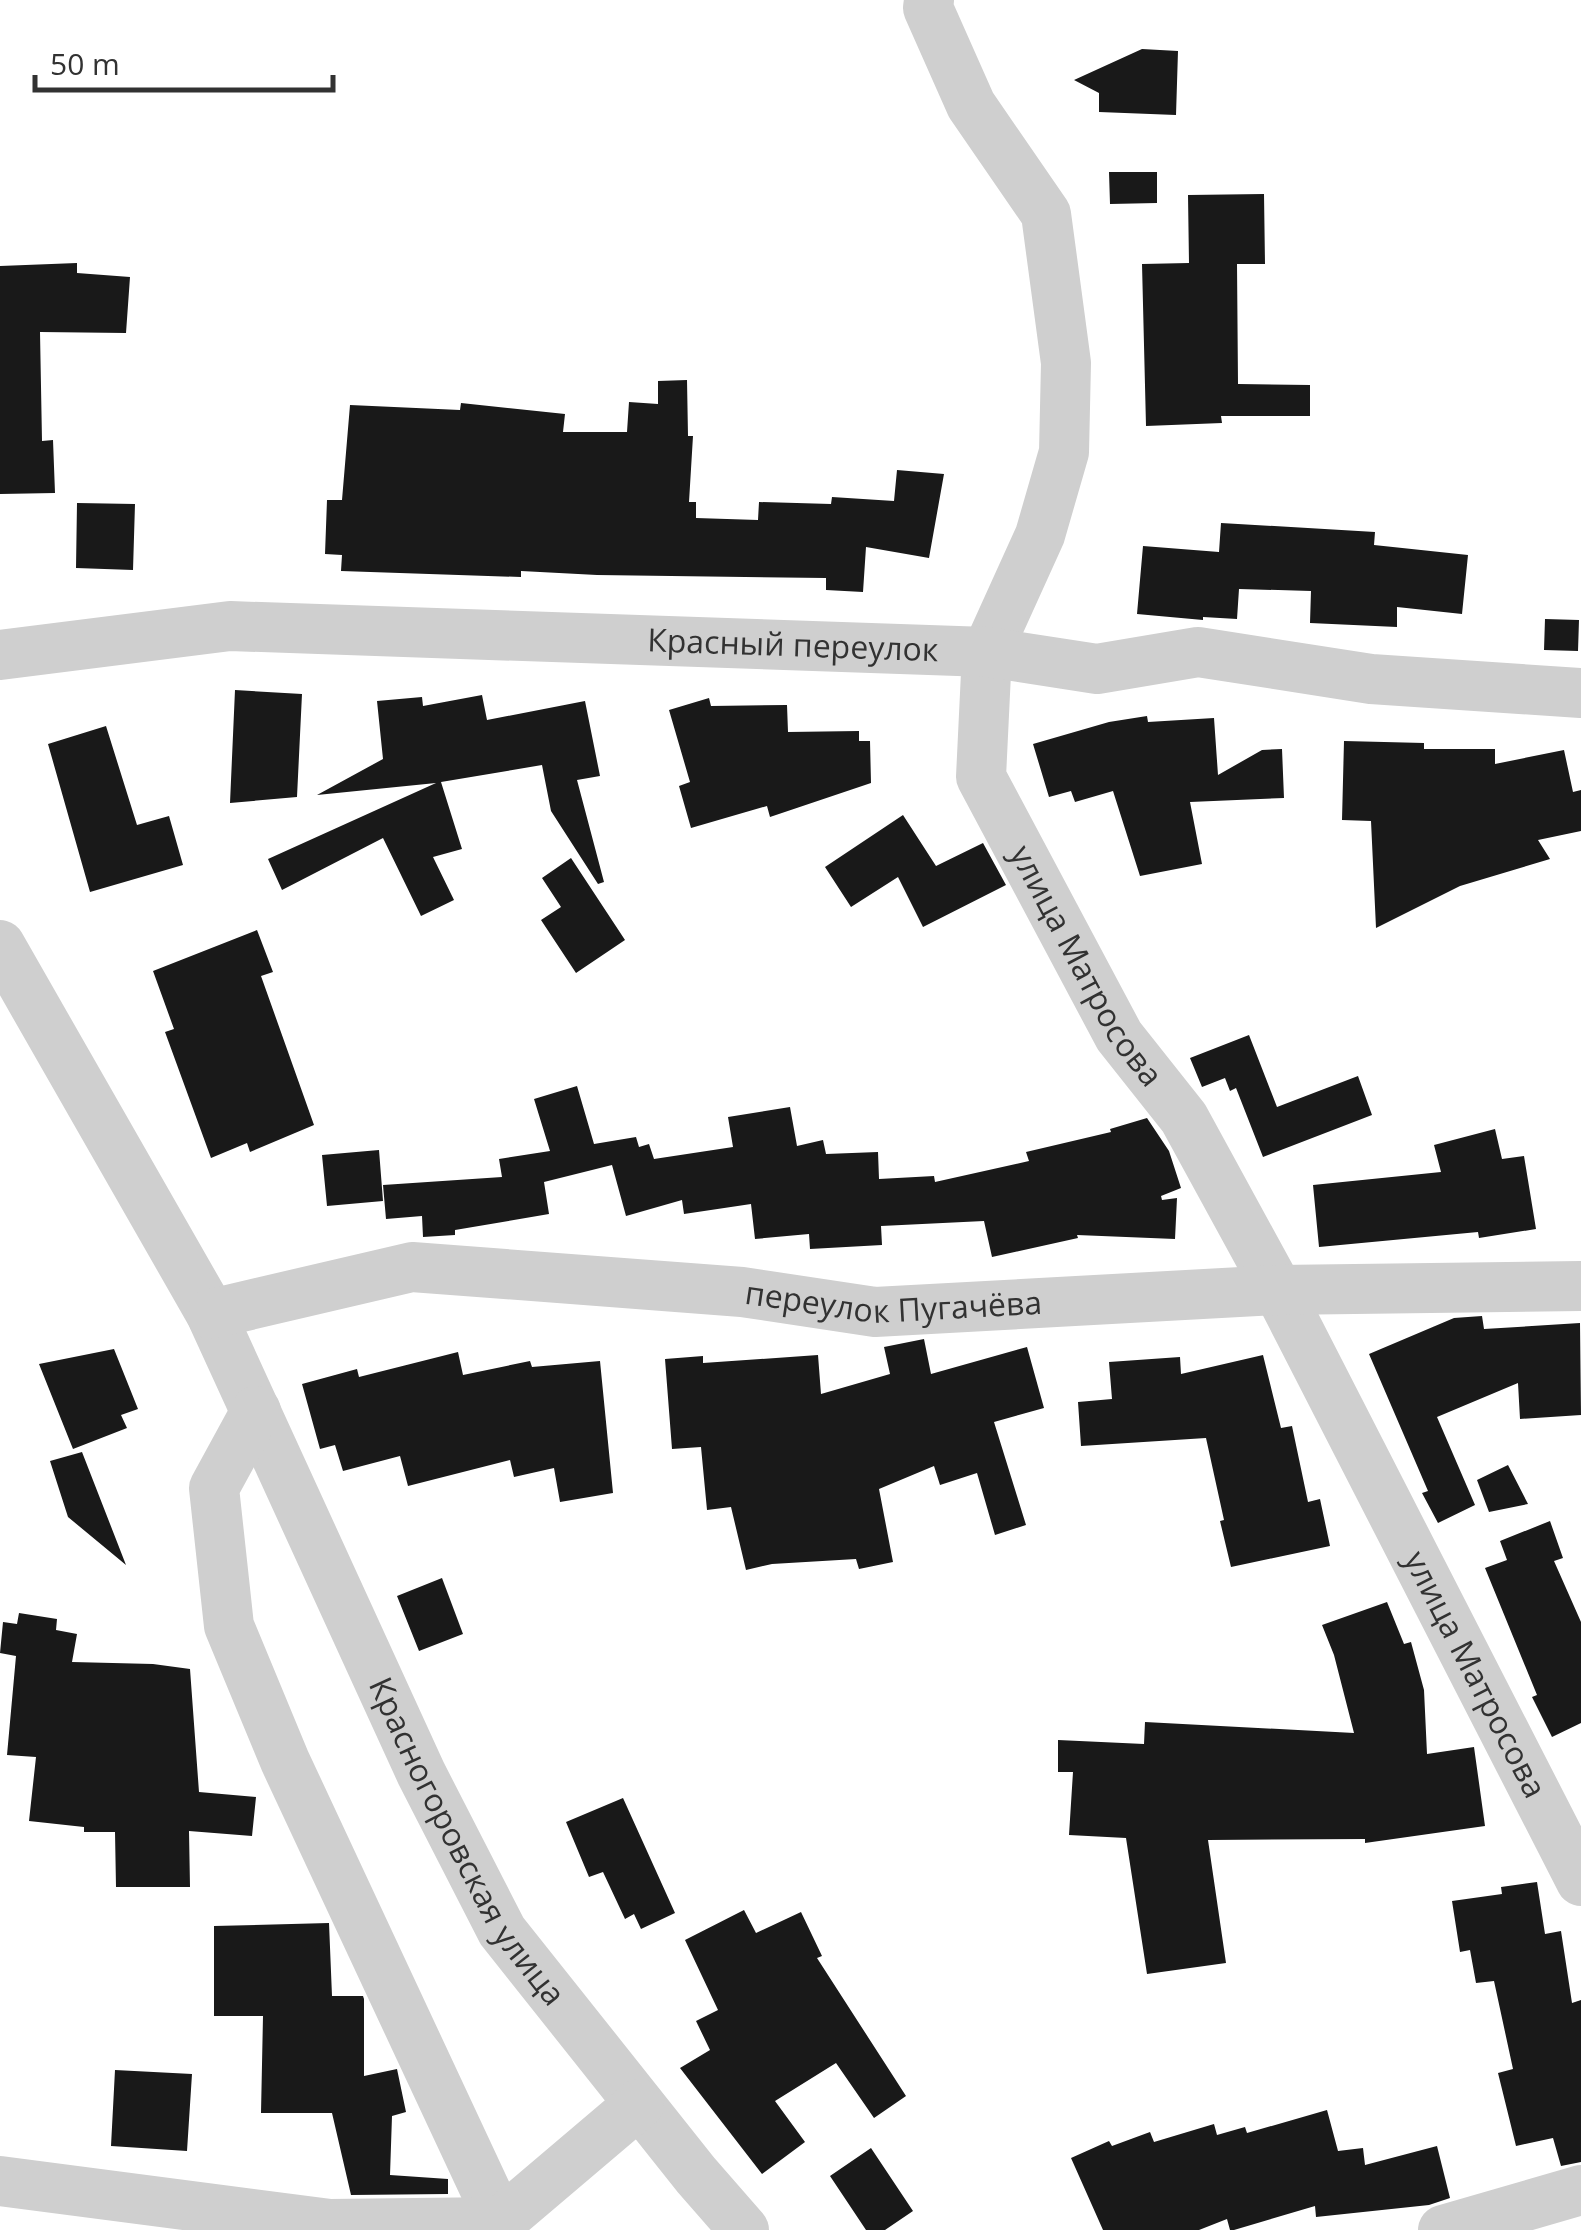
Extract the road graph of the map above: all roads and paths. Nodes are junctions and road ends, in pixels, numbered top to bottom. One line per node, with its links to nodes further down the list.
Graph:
1 (928, 0): 2 (street, улица Матросова)
2 (987, 652): 3 (street, Красный переулок); 4 (street, Красный переулок); 7 (street, улица Матросова)
3 (0, 655)
4 (1581, 693)
5 (0, 945): 8 (street, Красногоровская улица)
6 (1581, 1286): 7 (street, переулок Пугачёва)
7 (1278, 1290): 8 (street, переулок Пугачёва); 10 (street, улица Матросова)
8 (211, 1314): 9 (street, Красногоровская улица)
9 (256, 1411): 11 (street, Красногоровская улица); 14 (street)
10 (1581, 1881)
11 (640, 2104): 14 (street); 15 (street, Красногоровская улица)
12 (0, 2182): 14 (street)
13 (1581, 2190): 16 (street)
14 (502, 2226)
15 (744, 2230)
16 (1443, 2230)

